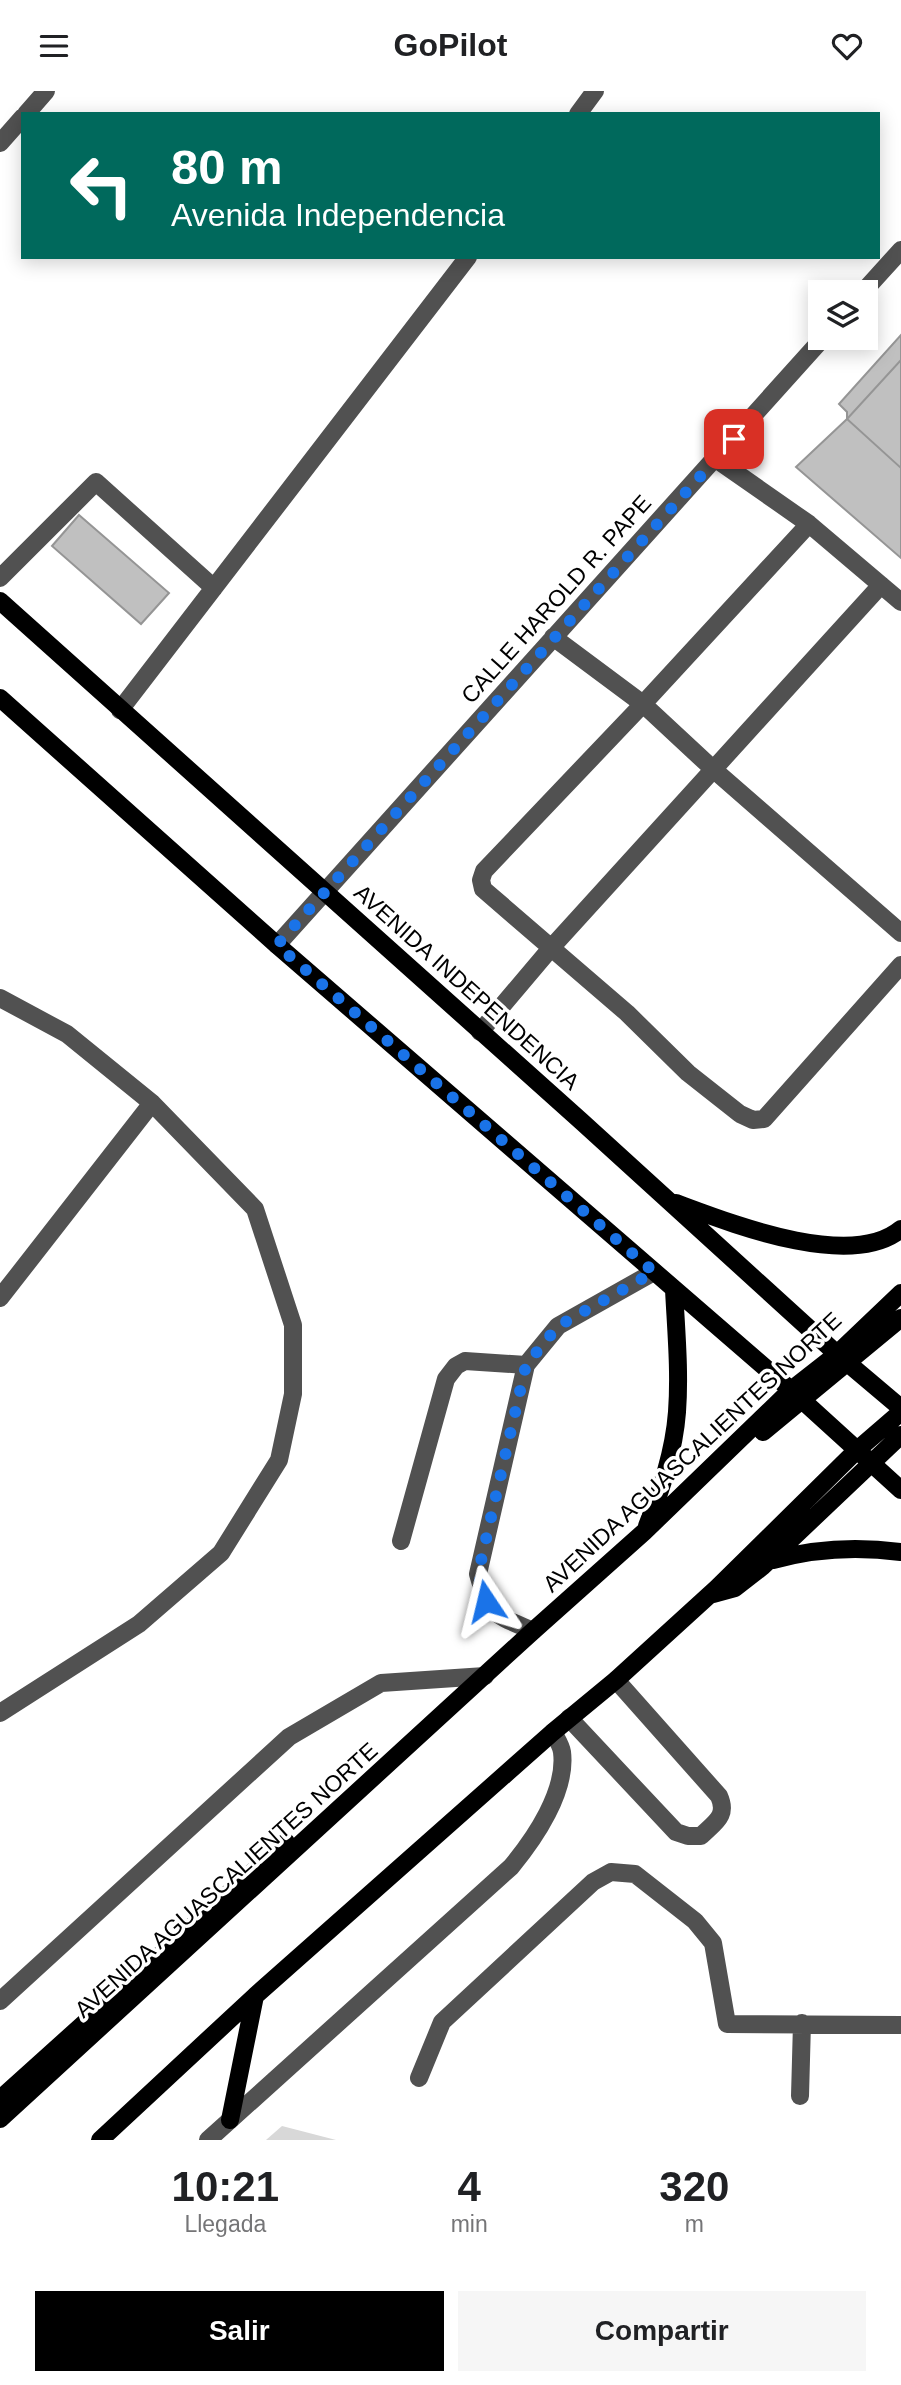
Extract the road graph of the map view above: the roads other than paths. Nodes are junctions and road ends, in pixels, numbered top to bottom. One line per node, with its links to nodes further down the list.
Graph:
1 (46, 91): 3 (street)
2 (595, 91): 4 (street)
3 (28, 112)
4 (579, 112)
5 (21, 119): 6 (street)
6 (0, 143)
7 (901, 250): 9 (street)
8 (466, 259): 15 (street)
9 (874, 280)
10 (812, 350): 11 (street, CALLE HAROLD R. PAPE)
11 (716, 459): 12 (street); 18 (street, CALLE HAROLD R. PAPE)
12 (809, 524): 14 (street); 20 (street)
13 (0, 578): 15 (street)
14 (881, 585): 17 (street); 22 (street)
15 (214, 588): 21 (street)
16 (0, 601): 21 (main road, AVENIDA INDEPENDENCIA)
17 (901, 602)
18 (553, 637): 20 (street); 23 (street, CALLE HAROLD R. PAPE)
19 (0, 698): 25 (main road)
20 (643, 704): 22 (street); 26 (street)
21 (120, 710): 23 (main road, AVENIDA INDEPENDENCIA)
22 (713, 769): 24 (street); 26 (street)
23 (324, 893): 25 (street, CALLE HAROLD R. PAPE); 29 (main road, AVENIDA INDEPENDENCIA)
24 (901, 933)
25 (277, 945): 33 (main road)
26 (551, 948): 27 (street); 29 (street)
27 (901, 965)
28 (0, 998): 30 (street)
29 (480, 1032): 31 (main road, AVENIDA INDEPENDENCIA)
30 (152, 1103): 36 (street); 54 (street)
31 (667, 1200): 32 (main road); 38 (main road, AVENIDA INDEPENDENCIA)
32 (901, 1229)
33 (654, 1272): 34 (main road); 39 (street)
34 (674, 1289): 40 (main road); 46 (main road)
35 (901, 1293): 38 (main road, AVENIDA AGUASCALIENTES NORTE)
36 (0, 1298)
37 (901, 1318): 63 (main road)
38 (837, 1354): 40 (main road, AVENIDA AGUASCALIENTES NORTE); 42 (main road, AVENIDA INDEPENDENCIA)
39 (526, 1365): 47 (street); 51 (street)
40 (791, 1390): 44 (main road); 46 (main road, AVENIDA AGUASCALIENTES NORTE)
41 (901, 1401): 50 (main road)
42 (901, 1410): 44 (main road)
43 (901, 1435): 50 (main road)
44 (857, 1450): 45 (main road); 49 (main road)
45 (901, 1490)
46 (644, 1532): 51 (main road, AVENIDA AGUASCALIENTES NORTE)
47 (401, 1541)
48 (901, 1552): 49 (main road)
49 (717, 1588): 53 (main road)
50 (696, 1599): 67 (main road)
51 (533, 1631): 52 (main road, AVENIDA AGUASCALIENTES NORTE)
52 (485, 1676): 58 (street); 64 (main road, AVENIDA AGUASCALIENTES NORTE)
53 (616, 1680): 55 (main road); 55 (street)
54 (0, 1713)
55 (569, 1718): 56 (main road)
56 (553, 1732): 57 (main road); 65 (street)
57 (255, 1996): 65 (main road); 66 (main road)
58 (0, 2001)
59 (802, 2023): 60 (street); 61 (street); 62 (street)
60 (901, 2025)
61 (419, 2078)
62 (800, 2096)
63 (0, 2099)
64 (0, 2119)
65 (230, 2120): 68 (street)
66 (100, 2140)
67 (117, 2140)
68 (208, 2140)

